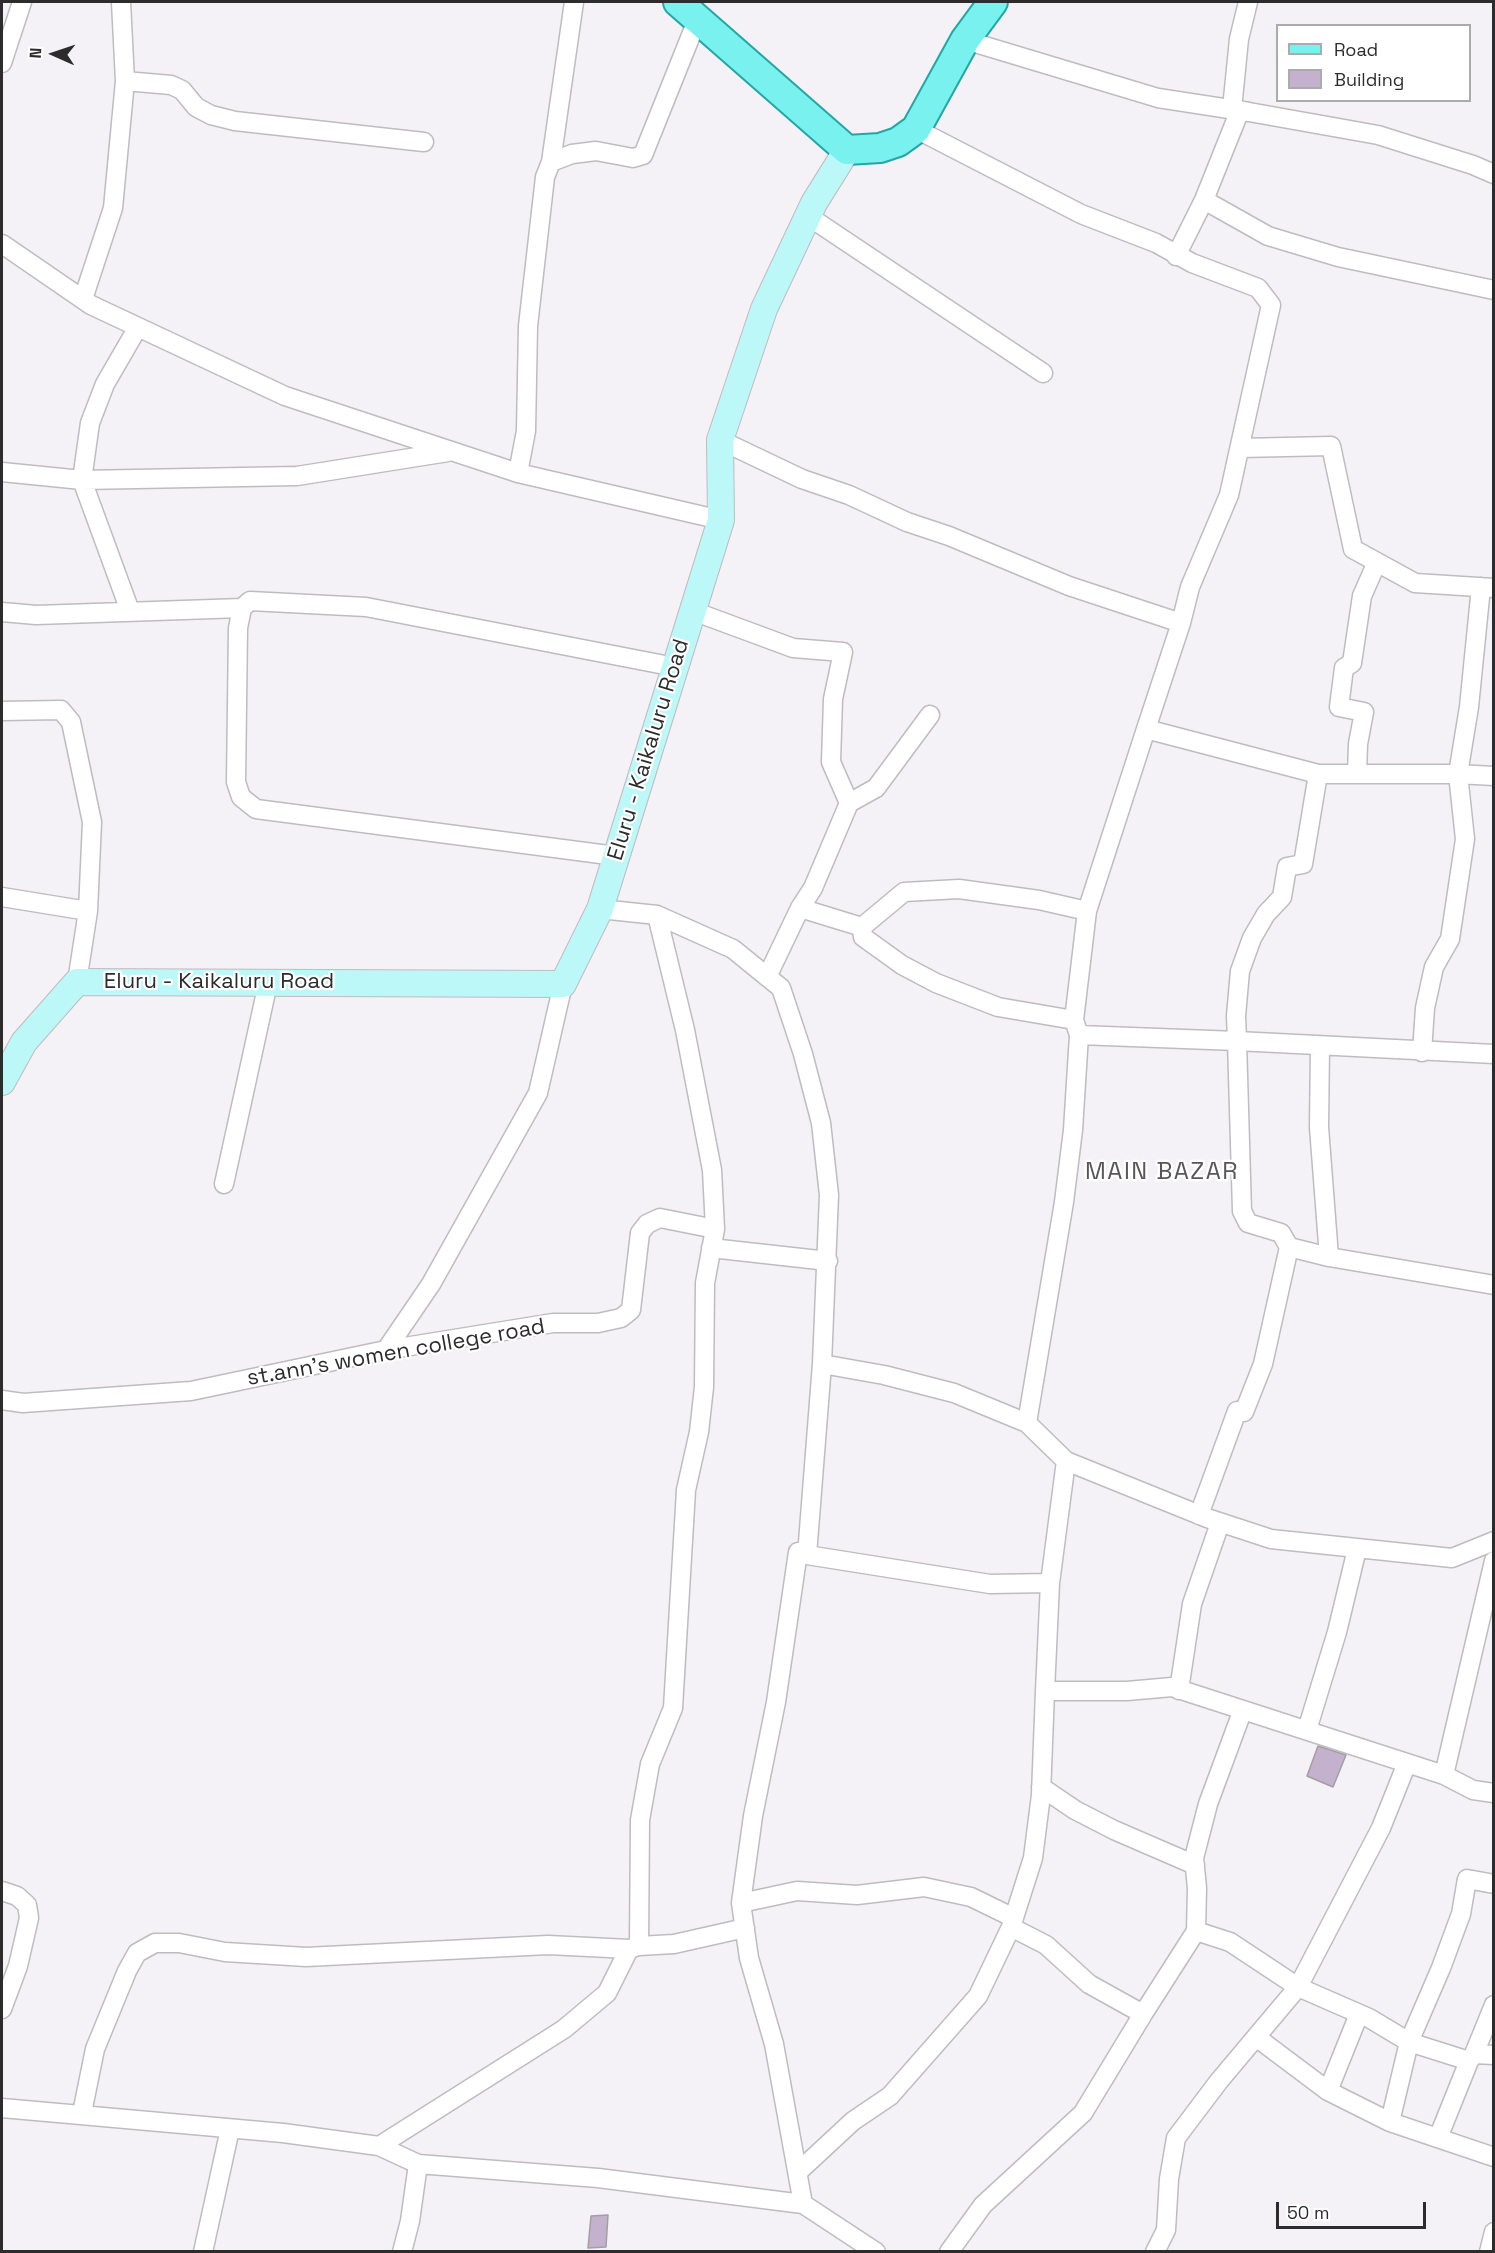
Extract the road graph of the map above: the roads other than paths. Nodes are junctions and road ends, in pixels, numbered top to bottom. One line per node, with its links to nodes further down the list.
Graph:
1 (22, 2): 8 (street)
2 (121, 2): 9 (street)
3 (574, 2): 14 (street)
4 (993, 2): 7 (main road)
5 (1248, 2): 10 (street)
6 (688, 10): 13 (main road); 14 (street)
7 (965, 40): 10 (street); 11 (main road)
8 (2, 63)
9 (125, 81): 12 (street); 21 (street)
10 (1236, 110): 15 (street); 16 (street)
11 (916, 129): 13 (main road); 19 (street)
12 (424, 142)
13 (847, 150): 17 (main road, Eluru - Kaikaluru Road)
14 (551, 162): 28 (street)
15 (1494, 174)
16 (1204, 200): 19 (street); 20 (street)
17 (808, 216): 23 (street); 24 (main road, Eluru - Kaikaluru Road)
18 (2, 244): 21 (street)
19 (1176, 256): 25 (street)
20 (1494, 290)
21 (83, 299): 22 (street)
22 (138, 327): 26 (street); 29 (street)
23 (1043, 373)
24 (720, 440): 30 (main road, Eluru - Kaikaluru Road); 37 (street)
25 (1240, 448): 31 (street); 37 (street)
26 (453, 452): 28 (street); 29 (street)
27 (2, 472): 29 (street)
28 (518, 473): 30 (street)
29 (82, 480): 34 (street)
30 (721, 520): 35 (main road, Eluru - Kaikaluru Road)
31 (1377, 562): 32 (street); 43 (street)
32 (1487, 588): 44 (street)
33 (242, 608): 34 (street); 38 (street); 47 (street)
34 (130, 611): 36 (street)
35 (693, 611): 38 (main road, Eluru - Kaikaluru Road); 46 (street)
36 (2, 612)
37 (1181, 623): 41 (street)
38 (675, 667): 47 (main road, Eluru - Kaikaluru Road)
39 (2, 711): 51 (street)
40 (930, 714): 46 (street)
41 (1146, 729): 42 (street); 52 (street)
42 (1318, 774): 43 (street); 60 (street)
43 (1357, 774): 44 (street)
44 (1458, 774): 45 (street); 62 (street)
45 (1494, 776)
46 (849, 803): 49 (street)
47 (616, 856): 50 (main road, Eluru - Kaikaluru Road)
48 (2, 897): 51 (street)
49 (800, 908): 54 (street); 55 (street)
50 (600, 909): 53 (street); 58 (main road, Eluru - Kaikaluru Road)
51 (88, 911): 56 (street)
52 (1087, 911): 54 (street); 59 (street)
53 (657, 915): 55 (street); 66 (street)
54 (862, 927): 59 (street)
55 (767, 977): 70 (street)
56 (77, 982): 57 (main road, Eluru - Kaikaluru Road); 64 (main road, Eluru - Kaikaluru Road)
57 (268, 983): 58 (main road, Eluru - Kaikaluru Road); 65 (street)
58 (563, 984): 72 (street)
59 (1076, 1028): 60 (street); 75 (street)
60 (1237, 1041): 61 (street); 67 (street)
61 (1320, 1047): 62 (street); 69 (street)
62 (1422, 1052): 63 (street)
63 (1494, 1054)
64 (2, 1082)
65 (224, 1184)
66 (715, 1229): 68 (street); 72 (street, st.ann's women college road)
67 (1289, 1247): 69 (street); 77 (street)
68 (711, 1248): 70 (street); 99 (street)
69 (1329, 1257): 71 (street)
70 (828, 1261): 73 (street)
71 (1494, 1285)
72 (386, 1350): 74 (street, st.ann's women college road)
73 (822, 1364): 75 (street); 81 (street)
74 (2, 1400)
75 (1027, 1423): 76 (street)
76 (1066, 1461): 77 (street); 83 (street)
77 (1199, 1515): 78 (street)
78 (1220, 1523): 80 (street); 85 (street)
79 (1494, 1541): 80 (street)
80 (1358, 1549): 87 (street)
81 (807, 1555): 83 (street); 95 (street)
82 (1494, 1561): 89 (street)
83 (1050, 1583): 84 (street)
84 (1045, 1690): 85 (street); 90 (street)
85 (1179, 1690): 86 (street)
86 (1242, 1712): 87 (street); 92 (street)
87 (1307, 1730): 88 (street)
88 (1407, 1763): 89 (street); 100 (street)
89 (1444, 1775): 91 (street)
90 (1041, 1787): 92 (street); 96 (street)
91 (1494, 1793)
92 (1195, 1865): 98 (street)
93 (1494, 1884): 106 (street)
94 (2, 1891): 102 (street)
95 (741, 1903): 96 (street); 97 (street)
96 (1013, 1922): 103 (street); 118 (street)
97 (745, 1928): 99 (street); 118 (street)
98 (1196, 1931): 100 (street); 103 (street)
99 (634, 1947): 111 (street); 115 (street)
100 (1298, 1987): 104 (street); 105 (street)
101 (1494, 2005): 108 (street)
102 (2, 2009)
103 (1143, 2014): 124 (street)
104 (1359, 2014): 106 (street); 109 (street)
105 (1256, 2037): 109 (street); 125 (street)
106 (1409, 2042): 108 (street); 112 (street)
107 (1494, 2055): 108 (street)
108 (1472, 2057): 114 (street)
109 (1328, 2091): 112 (street)
110 (2, 2108): 111 (street)
111 (82, 2113): 113 (street)
112 (1390, 2122): 114 (street)
113 (230, 2129): 115 (street); 121 (street)
114 (1438, 2138): 116 (street)
115 (379, 2146): 117 (street)
116 (1494, 2157)
117 (418, 2163): 119 (street); 122 (street)
118 (798, 2172): 119 (street)
119 (803, 2204): 123 (street)
120 (1494, 2232): 126 (street)
121 (203, 2252)
122 (402, 2252)
123 (876, 2252)
124 (949, 2252)
125 (1155, 2252)
126 (1489, 2252)

